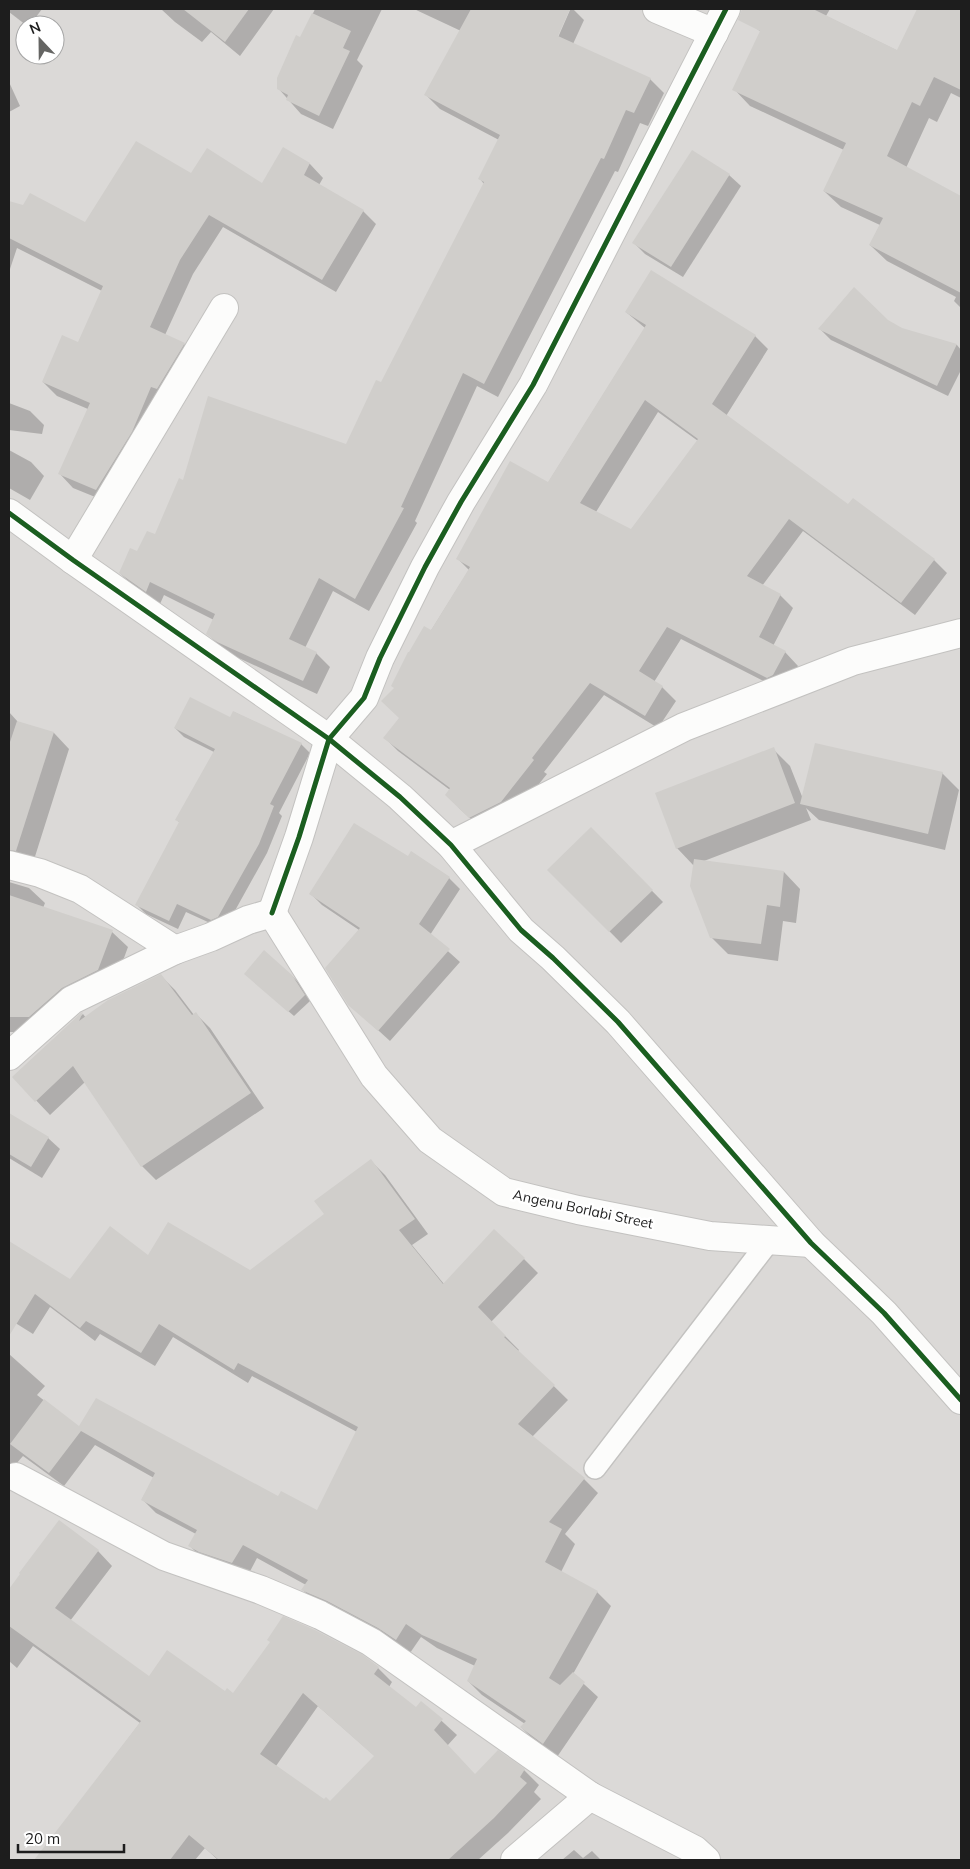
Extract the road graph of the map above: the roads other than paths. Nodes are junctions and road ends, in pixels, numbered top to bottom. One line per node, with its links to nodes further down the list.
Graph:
1 (657, 9): 3 (street)
2 (726, 9): 3 (street)
3 (714, 33): 8 (street)
4 (224, 308): 6 (street)
5 (9, 513): 6 (street)
6 (73, 560): 8 (street)
7 (961, 633): 9 (street)
8 (330, 739): 9 (street); 11 (street)
9 (451, 845): 15 (street)
10 (9, 865): 12 (street)
11 (272, 913): 12 (street); 14 (street, Angenu Borlabi Street)
12 (176, 950): 13 (street)
13 (9, 1056)
14 (769, 1240): 15 (street, Angenu Borlabi Street); 17 (lane)
15 (811, 1243): 16 (street)
16 (961, 1400)
17 (595, 1468)
18 (16, 1477): 19 (street)
19 (590, 1796): 20 (street); 21 (street)
20 (515, 1860)
21 (706, 1860)

